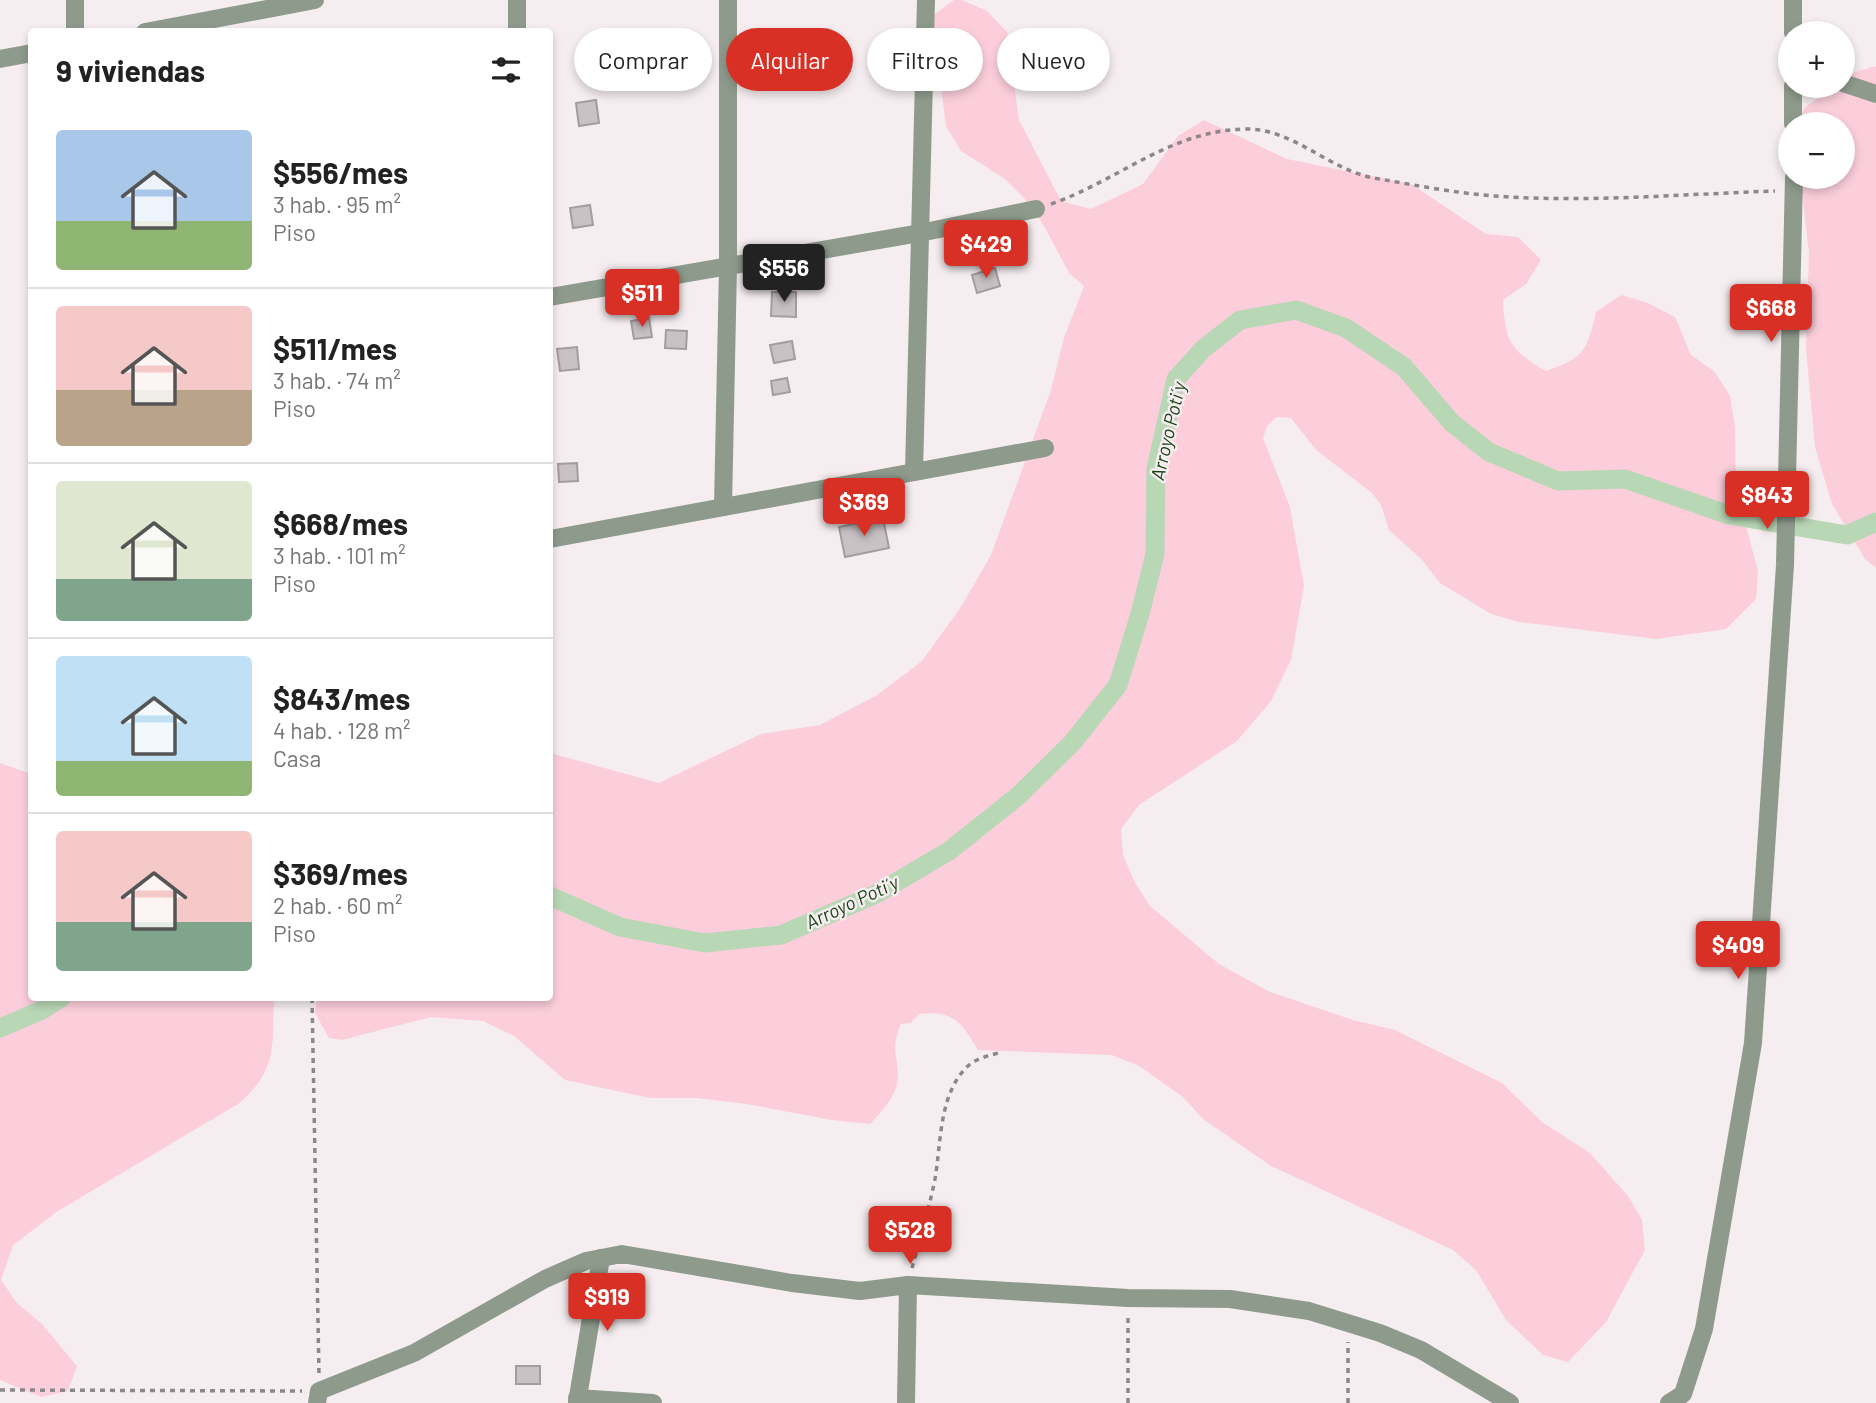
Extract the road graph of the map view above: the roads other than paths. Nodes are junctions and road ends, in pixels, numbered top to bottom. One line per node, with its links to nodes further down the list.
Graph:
1 (75, 0): 8 (street)
2 (517, 0): 10 (street)
3 (728, 0): 18 (street)
4 (926, 0): 17 (street)
5 (1793, 0): 7 (street)
6 (309, 1): 9 (street)
7 (1793, 21)
8 (75, 28)
9 (166, 28)
10 (517, 28)
11 (28, 54): 12 (street)
12 (0, 59)
13 (1855, 87): 14 (street)
14 (1876, 94)
15 (1794, 189): 27 (street)
16 (1036, 209): 17 (street)
17 (920, 233): 18 (street); 21 (street)
18 (728, 266): 19 (street); 22 (street)
19 (553, 296)
20 (1045, 448): 21 (street)
21 (914, 472): 22 (street)
22 (723, 507): 23 (street)
23 (553, 538)
24 (601, 1258): 25 (street); 26 (street); 28 (street)
25 (908, 1285): 30 (street); 31 (street)
26 (318, 1397)
27 (1677, 1400)
28 (577, 1401): 29 (street)
29 (653, 1403)
30 (906, 1403)
31 (1510, 1403)

